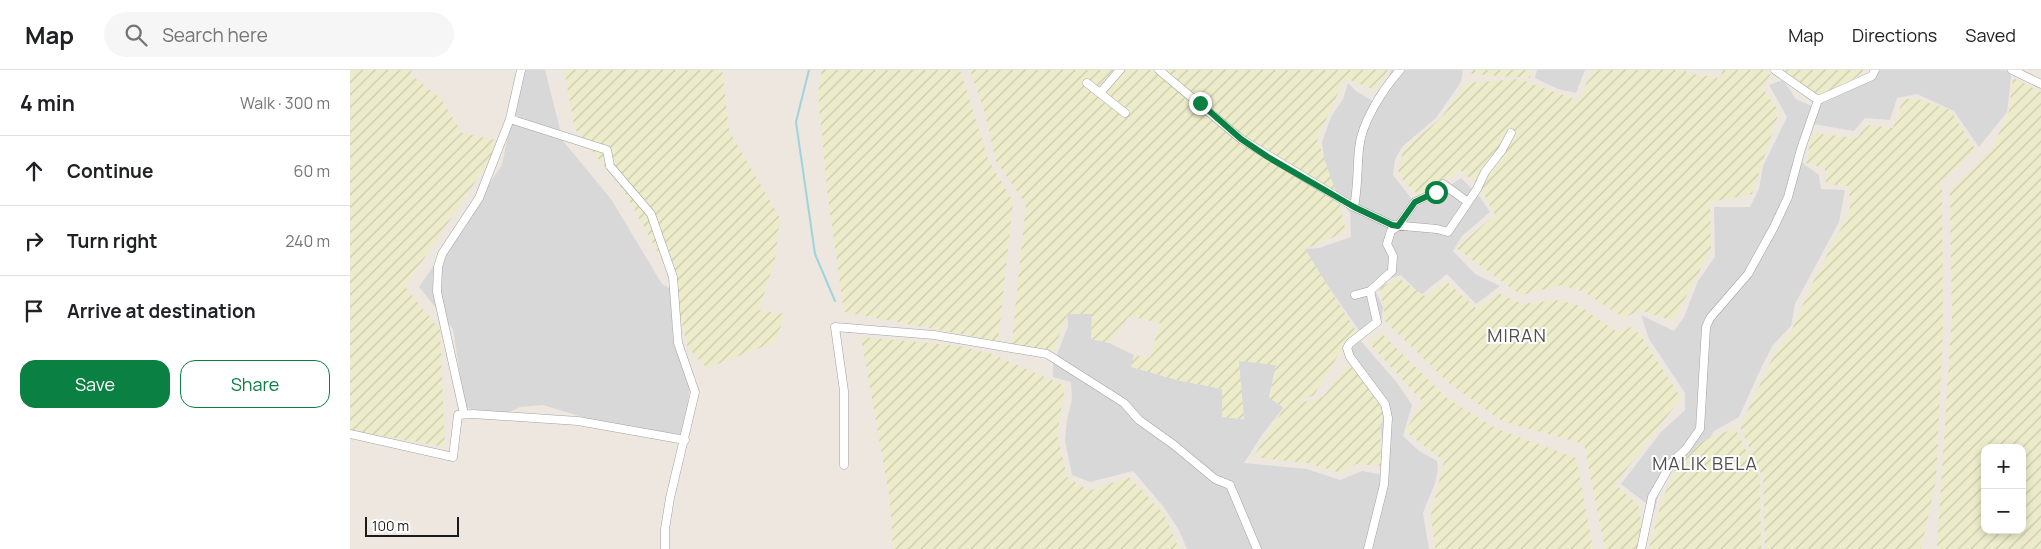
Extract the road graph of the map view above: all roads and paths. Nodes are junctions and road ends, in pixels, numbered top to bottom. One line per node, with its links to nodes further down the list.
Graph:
1 (521, 70): 13 (street)
2 (1120, 70): 10 (street)
3 (1159, 70): 16 (street)
4 (1400, 70): 16 (street)
5 (1775, 70): 11 (street)
6 (1875, 70): 11 (street)
7 (2012, 70): 9 (street)
8 (1087, 83): 10 (street)
9 (2041, 84)
10 (1100, 93): 12 (street)
11 (1818, 100): 27 (street)
12 (1126, 113)
13 (510, 118): 20 (street); 22 (street)
14 (1511, 133): 15 (street)
15 (1468, 202): 17 (street); 17 (street)
16 (1354, 207): 17 (street)
17 (1398, 226): 18 (street)
18 (1370, 291): 19 (street); 26 (street)
19 (1356, 295)
20 (464, 414): 21 (street); 22 (street)
21 (350, 434)
22 (685, 440): 24 (street)
23 (844, 465): 25 (street)
24 (665, 549)
25 (1257, 549)
26 (1368, 549)
27 (1641, 549)

